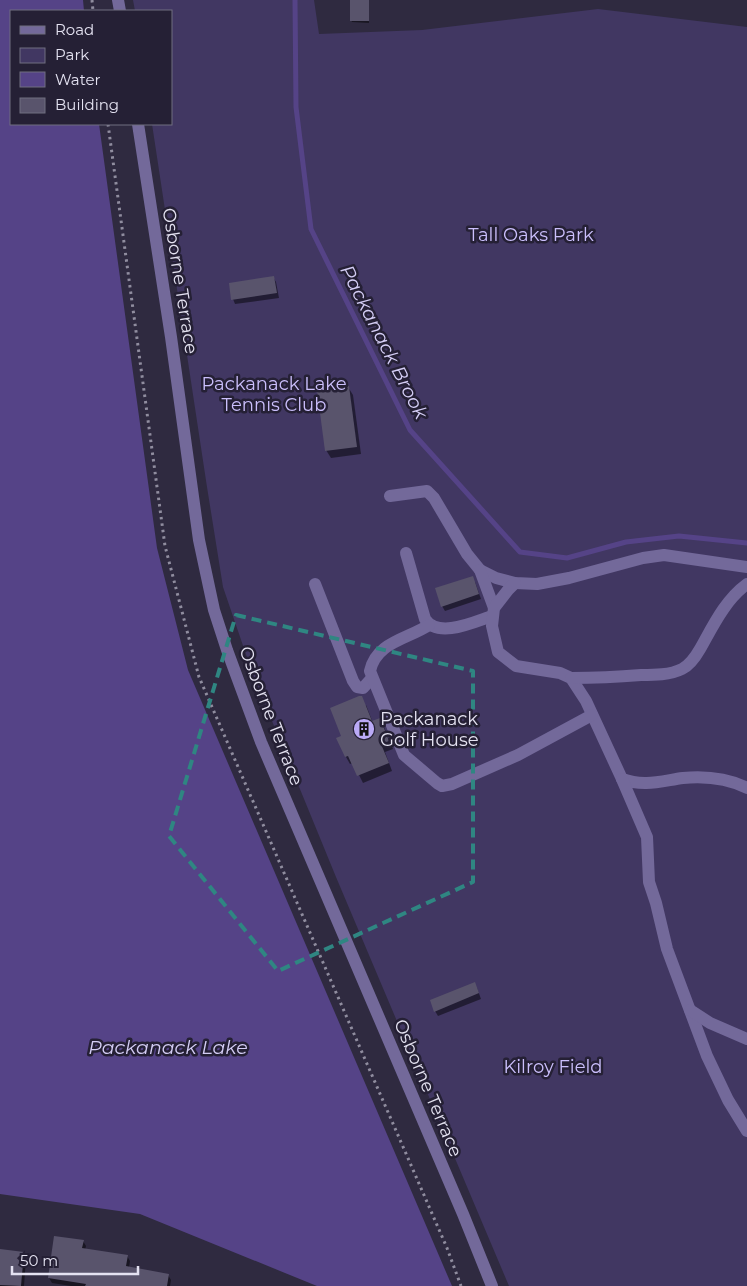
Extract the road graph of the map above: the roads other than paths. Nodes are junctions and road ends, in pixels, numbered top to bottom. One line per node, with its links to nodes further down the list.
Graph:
1 (138, 125): 19 (street, Osborne Terrace)
2 (390, 496): 5 (street)
3 (406, 553): 10 (street)
4 (747, 567): 6 (street)
5 (480, 570): 6 (street); 9 (street)
6 (516, 583): 9 (street)
7 (315, 584): 11 (street)
8 (747, 584): 12 (street)
9 (493, 612): 10 (street); 12 (street)
10 (429, 625): 11 (street)
11 (372, 678): 13 (street)
12 (571, 678): 13 (street)
13 (592, 715): 14 (street)
14 (622, 779): 15 (street); 16 (street)
15 (747, 788)
16 (690, 1010): 17 (street); 18 (street)
17 (747, 1039)
18 (747, 1131)
19 (492, 1286)

